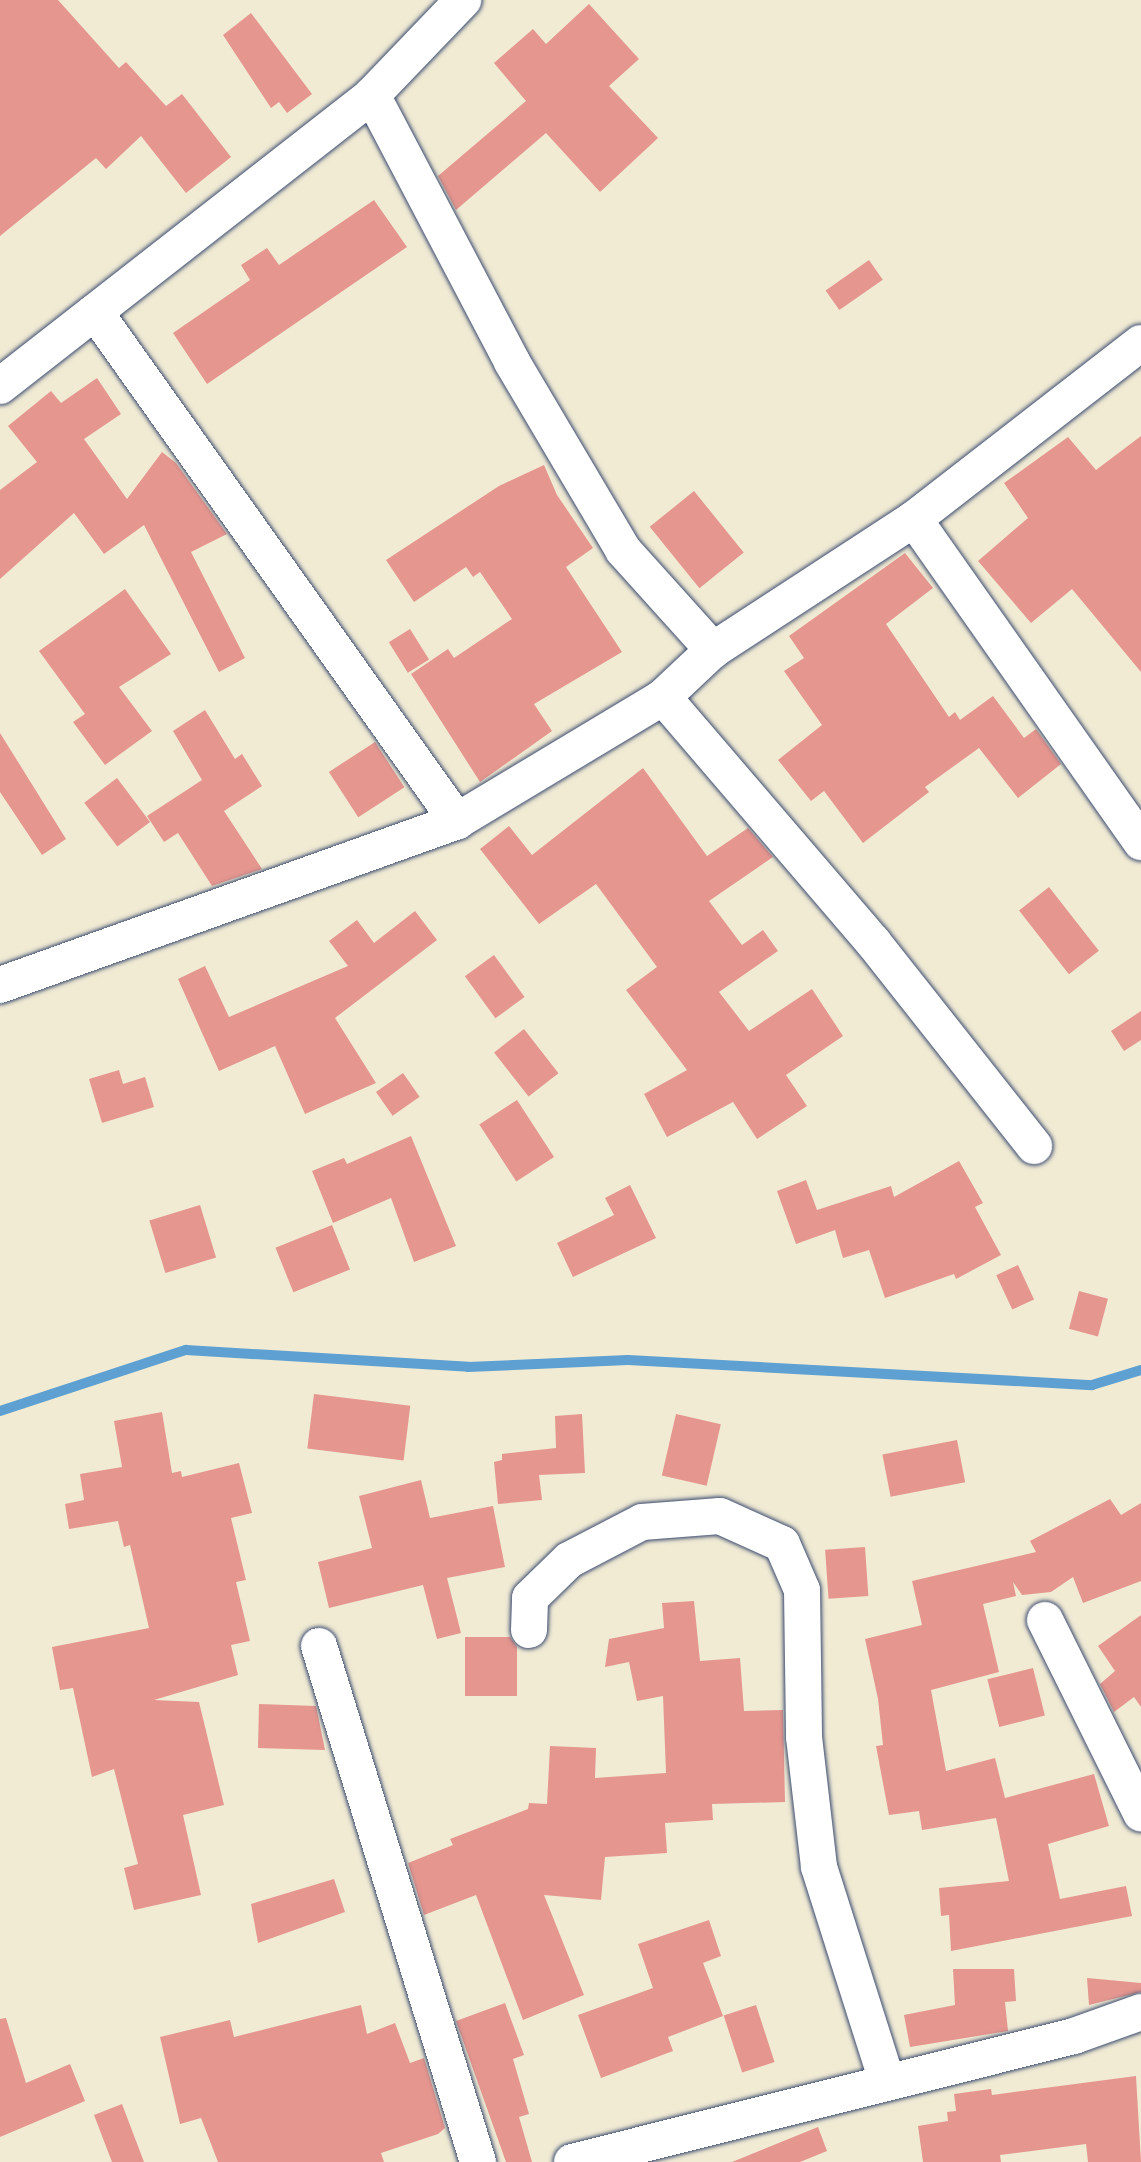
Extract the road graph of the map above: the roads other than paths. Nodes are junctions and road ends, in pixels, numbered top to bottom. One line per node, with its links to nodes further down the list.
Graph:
1 (463, 0): 2 (street)
2 (372, 95): 3 (street); 7 (street)
3 (95, 312): 5 (street); 9 (street)
4 (1141, 343): 6 (street)
5 (0, 386)
6 (914, 519): 7 (street); 10 (street)
7 (713, 650): 8 (street)
8 (663, 697): 9 (street); 12 (street)
9 (457, 821): 11 (street)
10 (1141, 842)
11 (0, 985)
12 (1034, 1146)
13 (1045, 1620): 16 (street)
14 (529, 1630): 18 (street)
15 (319, 1646): 20 (street)
16 (1141, 1813)
17 (1141, 2012): 18 (street)
18 (887, 2082): 19 (street)
19 (625, 2157): 21 (street)
20 (478, 2162)
21 (572, 2162)

